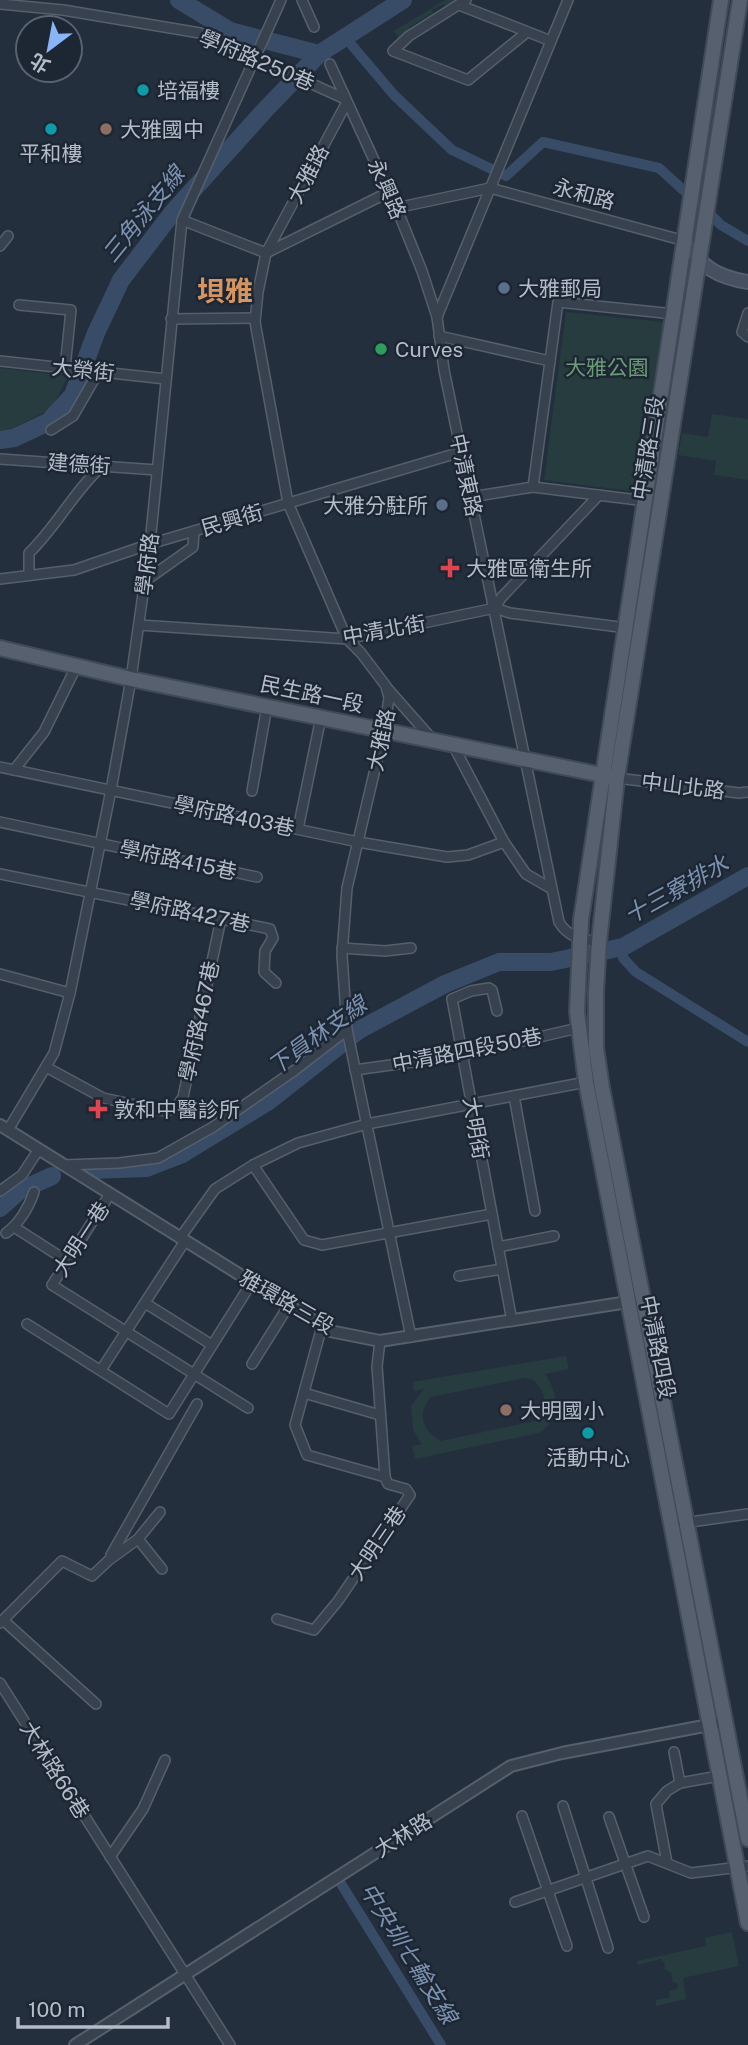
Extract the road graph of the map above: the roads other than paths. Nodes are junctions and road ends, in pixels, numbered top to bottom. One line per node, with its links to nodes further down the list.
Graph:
1 (281, 0): 11 (street, 學府路)
2 (303, 0): 8 (street)
3 (568, 0): 10 (street)
4 (740, 0): 22 (main road, 中清路三段)
5 (462, 3): 9 (street); 9 (street)
6 (0, 4): 11 (street, 學府路250巷)
7 (718, 4): 19 (main road, 中清路三段)
8 (314, 27)
9 (527, 32): 10 (street)
10 (551, 41): 14 (street)
11 (256, 56): 13 (street, 學府路250巷); 17 (street, 學府路)
12 (330, 64): 13 (street, 永興路)
13 (346, 100): 15 (street, 永興路); 21 (street, 大雅路)
14 (490, 188): 16 (street, 永和路); 19 (street, 永和路); 27 (street)
15 (389, 192): 16 (street, 永興路); 21 (street)
16 (396, 208): 27 (street, 永興路)
17 (182, 220): 21 (street); 29 (street, 學府路)
18 (8, 236): 20 (street)
19 (685, 241): 22 (main road); 26 (main road, 中清路三段)
20 (0, 246)
21 (266, 253): 28 (street, 大雅路)
22 (699, 262): 23 (main road); 68 (main road, 中清路三段)
23 (748, 282)
24 (19, 305): 34 (street)
25 (748, 313): 31 (street)
26 (674, 314): 33 (street); 45 (main road, 中清路三段)
27 (436, 317): 30 (street, 中清東路)
28 (255, 318): 29 (street); 46 (street, 大雅路)
29 (171, 319): 36 (street, 學府路)
30 (439, 336): 33 (street); 38 (street, 中清東路)
31 (748, 337)
32 (0, 361): 34 (street, 大榮街)
33 (550, 361): 42 (street)
34 (67, 368): 35 (street, 大榮街)
35 (96, 371): 36 (street, 大榮街); 37 (street)
36 (166, 379): 41 (street, 學府路)
37 (51, 430)
38 (461, 452): 44 (street, 中清東路); 46 (street, 民興街)
39 (0, 459): 40 (street, 建德街)
40 (103, 465): 41 (street, 建德街); 49 (street)
41 (157, 470): 48 (street, 學府路)
42 (533, 487): 43 (street); 44 (street)
43 (599, 495): 45 (street); 52 (street)
44 (471, 497): 52 (street, 中清東路)
45 (646, 501): 54 (main road, 中清路三段)
46 (288, 503): 47 (street, 民興街); 55 (street, 大雅路)
47 (194, 531): 48 (street, 民興街); 51 (street)
48 (150, 544): 49 (street, 民興街); 51 (street, 學府路)
49 (29, 575): 50 (street, 民興街)
50 (0, 579)
51 (145, 581): 53 (street, 學府路)
52 (495, 608): 54 (street, 中清北街); 55 (street, 中清北街); 65 (street, 中清東路)
53 (139, 625): 55 (street, 中清北街); 58 (street, 學府路)
54 (627, 628): 68 (main road, 中清路三段)
55 (347, 639): 59 (street, 大雅路)
56 (0, 648): 57 (main road, 民生路一段)
57 (77, 665): 58 (main road, 民生路一段); 67 (street)
58 (131, 679): 60 (main road, 民生路一段); 69 (street, 學府路)
59 (386, 686): 62 (street, 大雅路); 63 (street)
60 (267, 706): 61 (main road, 民生路一段); 70 (street)
61 (321, 718): 62 (main road, 民生路一段); 73 (street)
62 (384, 730): 63 (main road, 民生路一段); 74 (street, 大雅路)
63 (433, 740): 64 (main road, 民生路一段)
64 (453, 745): 65 (main road, 民生路一段); 75 (street)
65 (526, 760): 68 (main road, 民生路一段); 79 (street, 中清東路)
66 (0, 767): 67 (street, 學府路403巷)
67 (15, 770): 69 (street, 學府路403巷)
68 (611, 777): 71 (street, 中山北路); 82 (main road, 中清路四段); 85 (main road, 中清路四段)
69 (111, 790): 73 (street, 學府路403巷); 76 (street, 學府路)
70 (252, 791)
71 (748, 792)
72 (0, 822): 76 (street, 學府路415巷)
73 (298, 829): 74 (street, 學府路403巷)
74 (358, 842): 75 (street, 學府路403巷); 83 (street, 大雅路)
75 (504, 842): 79 (street)
76 (100, 844): 78 (street, 學府路415巷); 80 (street, 學府路)
77 (0, 874): 80 (street, 學府路427巷)
78 (257, 877)
79 (552, 889): 82 (street, 中清東路)
80 (91, 891): 81 (street, 學府路427巷); 88 (street, 學府路)
81 (221, 919): 87 (street, 學府路427巷); 93 (street, 學府路467巷)
82 (581, 944): 85 (street); 90 (main road, 中清路四段)
83 (342, 948): 84 (street); 91 (street, 大雅路)
84 (411, 948)
85 (598, 951): 116 (main road, 中清路四段)
86 (0, 974): 88 (street)
87 (276, 983)
88 (70, 993): 93 (street, 學府路)
89 (497, 1011): 92 (street, 大明街)
90 (578, 1028): 92 (street, 中清路四段50巷); 95 (main road, 中清路四段)
91 (347, 1030): 94 (street, 大雅路); 101 (street)
92 (463, 1055): 94 (street, 中清路四段50巷); 97 (street, 大明街)
93 (46, 1067): 99 (street, 學府路)
94 (355, 1070): 98 (street, 大雅路)
95 (586, 1082): 96 (street); 116 (main road, 中清路四段)
96 (513, 1096): 97 (street); 106 (street)
97 (472, 1105): 98 (street); 107 (street, 大明街)
98 (367, 1124): 102 (street); 108 (street, 大雅路)
99 (4, 1127): 100 (street, 雅環路三段)
100 (39, 1149): 101 (street, 雅環路三段); 103 (street)
101 (64, 1165): 105 (street, 雅環路三段)
102 (253, 1165): 108 (street); 110 (street)
103 (0, 1191)
104 (34, 1192): 112 (street)
105 (110, 1194): 110 (street, 雅環路三段); 112 (street, 大明一巷)
106 (536, 1211)
107 (492, 1214): 108 (street); 111 (street, 大明街)
108 (389, 1232): 123 (street, 大雅路)
109 (554, 1236): 111 (street)
110 (183, 1239): 115 (street, 雅環路三段); 117 (street)
111 (498, 1247): 113 (street, 大明街)
112 (67, 1261): 122 (street, 大明一巷)
113 (502, 1269): 114 (street); 119 (street, 大明街)
114 (459, 1276)
115 (252, 1282): 118 (street, 雅環路三段); 125 (street)
116 (636, 1301): 119 (street, 雅環路三段); 136 (main road, 中清路四段); 137 (main road, 中清路四段)
117 (145, 1303): 122 (street); 125 (street)
118 (289, 1305): 121 (street, 雅環路三段); 126 (street)
119 (512, 1321): 123 (street, 雅環路三段)
120 (27, 1324): 127 (street)
121 (322, 1326): 124 (street, 雅環路三段); 129 (street)
122 (127, 1332): 127 (street); 128 (street)
123 (411, 1336): 124 (street, 雅環路三段)
124 (380, 1341): 132 (street, 大明三巷)
125 (212, 1345): 128 (street)
126 (251, 1364)
127 (101, 1370): 128 (street)
128 (194, 1374): 131 (street)
129 (304, 1394): 132 (street); 133 (street)
130 (197, 1404): 139 (street)
131 (248, 1408)
132 (380, 1415): 133 (street, 大明三巷)
133 (385, 1477): 141 (street, 大明三巷)
134 (160, 1512): 138 (street)
135 (748, 1514): 136 (street)
136 (686, 1522): 137 (street); 145 (main road, 中清路四段)
137 (671, 1524): 146 (main road, 中清路四段)
138 (138, 1539): 139 (street); 140 (street)
139 (108, 1560): 142 (street)
140 (162, 1569)
141 (277, 1619)
142 (2, 1621): 144 (street)
143 (0, 1683): 155 (street, 大林路66巷)
144 (96, 1704)
145 (725, 1723): 146 (street, 大林路); 154 (main road, 中清路四段)
146 (710, 1726): 149 (main road, 中清路四段); 166 (street, 大林路)
147 (674, 1752): 150 (street)
148 (165, 1760): 155 (street)
149 (719, 1776): 150 (street); 158 (main road, 中清路四段)
150 (680, 1783): 156 (street)
151 (563, 1806): 159 (street)
152 (522, 1816): 160 (street)
153 (609, 1817): 157 (street)
154 (748, 1839)
155 (110, 1857): 166 (street, 大林路66巷)
156 (667, 1863): 157 (street); 158 (street)
157 (625, 1864): 159 (street); 162 (street)
158 (742, 1867): 163 (main road, 中清路四段)
159 (586, 1878): 160 (street); 165 (street)
160 (548, 1891): 161 (street); 164 (street)
161 (515, 1902)
162 (644, 1917)
163 (748, 1923)
164 (567, 1946)
165 (608, 1948)
166 (185, 1975): 167 (street, 大林路); 168 (street, 大林路66巷)
167 (75, 2045)
168 (230, 2045)

